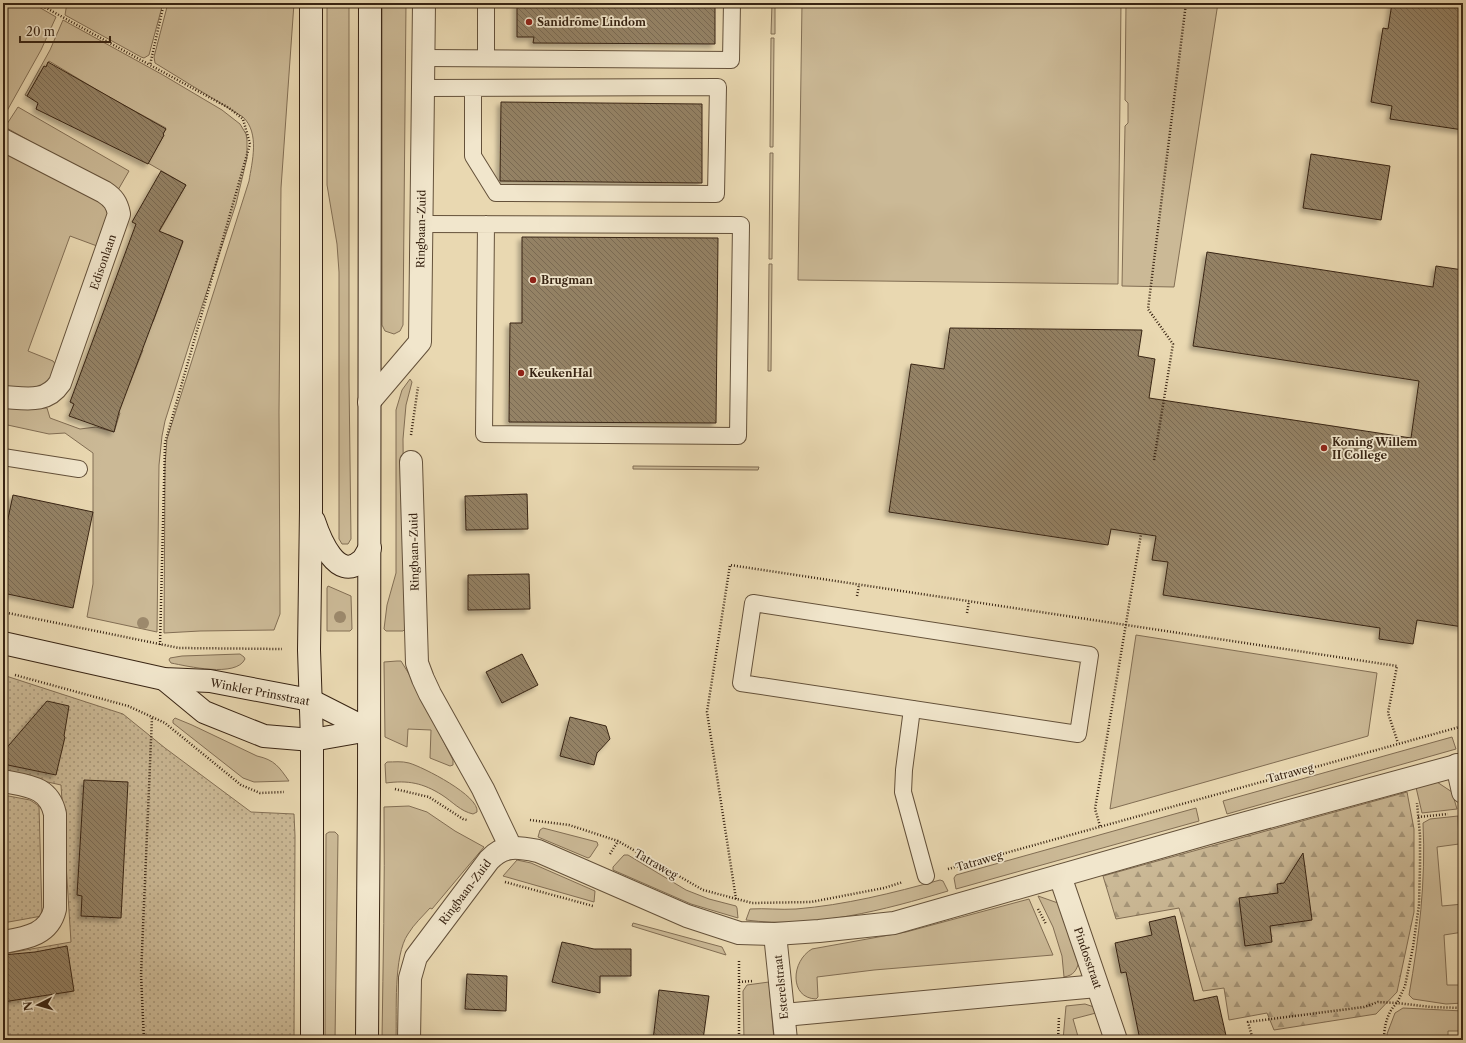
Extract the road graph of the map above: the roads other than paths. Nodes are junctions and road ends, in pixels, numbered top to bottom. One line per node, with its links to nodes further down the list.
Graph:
1 (311, 3): 18 (street)
2 (370, 3): 14 (street)
3 (424, 3): 6 (street, Ringbaan-Zuid)
4 (486, 3): 7 (lane)
5 (732, 3): 7 (lane)
6 (424, 58): 7 (lane); 8 (street, Ringbaan-Zuid)
7 (486, 58)
8 (423, 88): 9 (lane); 11 (street, Ringbaan-Zuid)
9 (473, 88): 9 (lane)
10 (3, 140): 13 (street, Edisonlaan)
11 (421, 224): 12 (lane); 14 (street, Ringbaan-Zuid)
12 (486, 224): 12 (lane)
13 (3, 397)
14 (369, 402): 19 (street)
15 (3, 457): 17 (lane)
16 (411, 462): 29 (street, Ringbaan-Zuid)
17 (79, 469)
18 (311, 510): 19 (street); 22 (street)
19 (370, 548): 24 (street)
20 (3, 643): 21 (street, Winkler Prinsstraat)
21 (164, 679): 22 (street, Winkler Prinsstraat); 25 (street, Winkler Prinsstraat)
22 (310, 700): 24 (street, Winkler Prinsstraat); 25 (street)
23 (912, 709): 23 (lane); 30 (lane)
24 (369, 730): 25 (street, Winkler Prinsstraat); 37 (street)
25 (312, 740): 36 (street)
26 (1460, 764): 28 (street); 31 (street)
27 (3, 781): 33 (street)
28 (1463, 792)
29 (511, 848): 32 (street); 38 (street, Ringbaan-Zuid)
30 (926, 876)
31 (1060, 876): 32 (street); 34 (street, Pindosstraat)
32 (775, 934): 35 (street, Esterelstraat)
33 (3, 942)
34 (1097, 986): 35 (street); 40 (street, Pindosstraat)
35 (784, 1015): 39 (street, Esterelstraat)
36 (312, 1040)
37 (366, 1040)
38 (409, 1040)
39 (786, 1040)
40 (1116, 1040)

